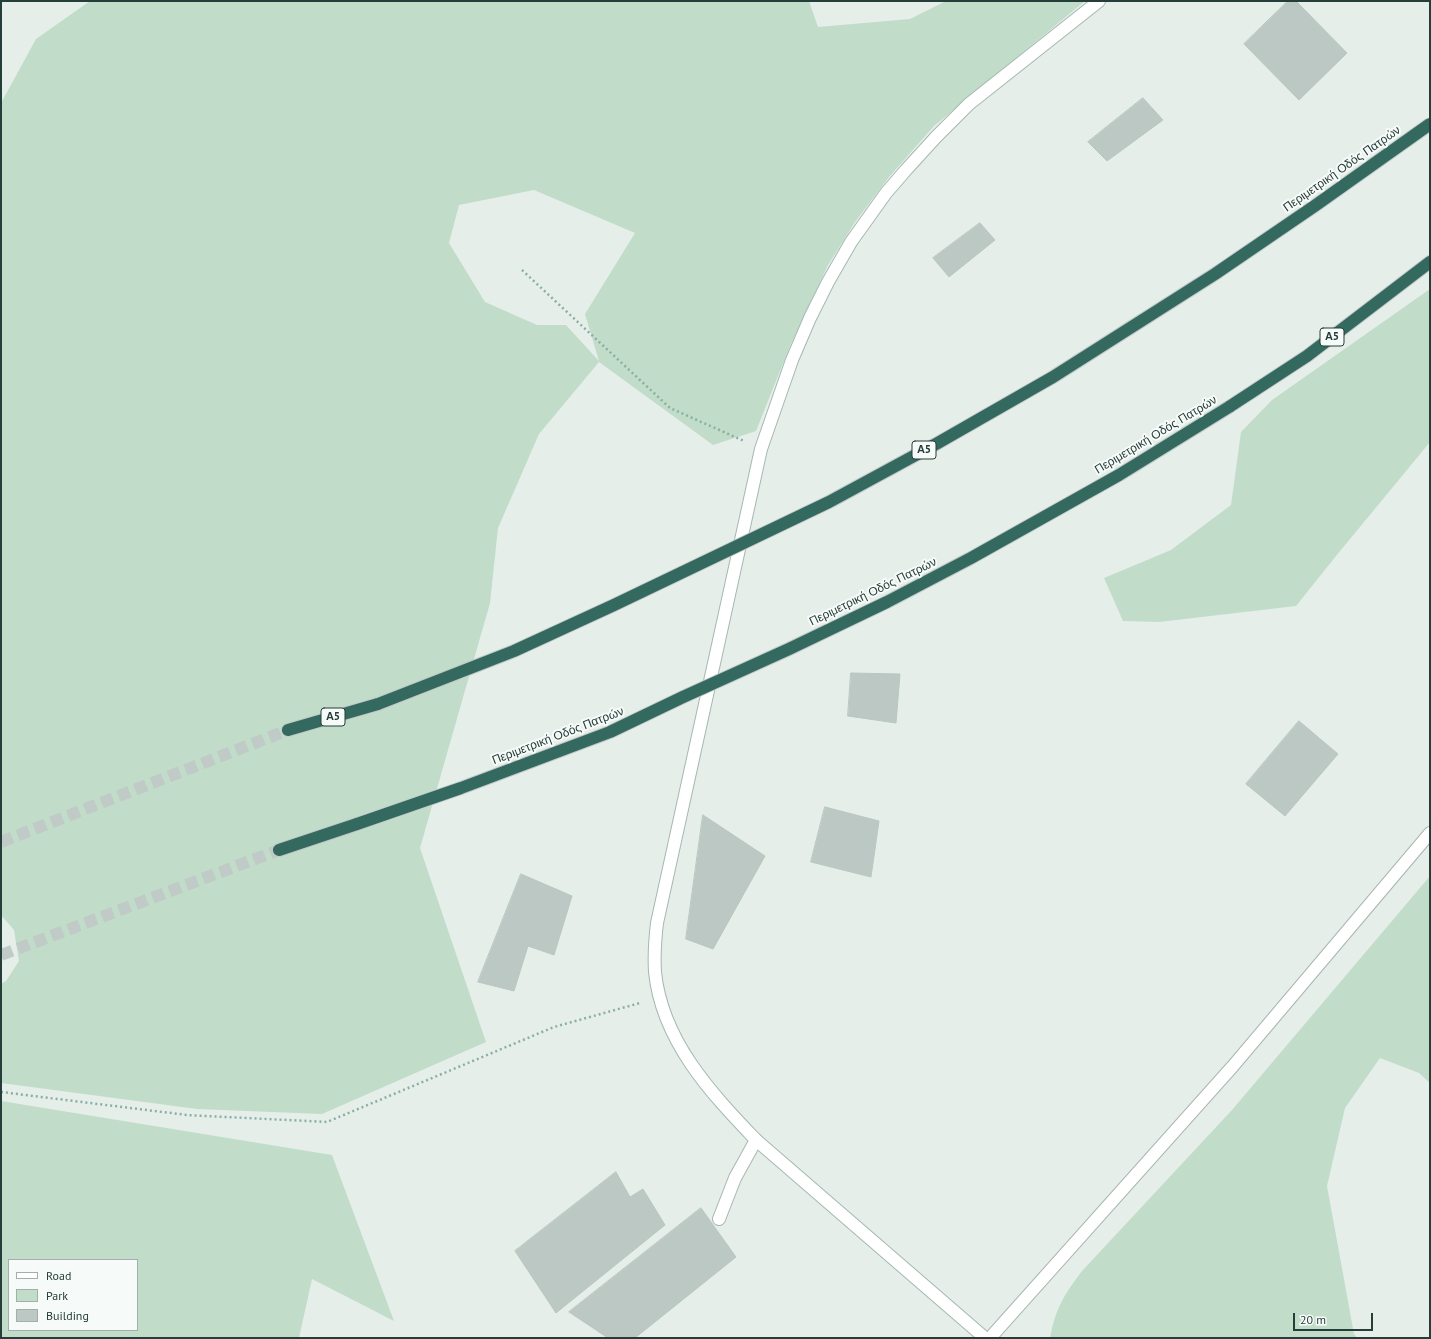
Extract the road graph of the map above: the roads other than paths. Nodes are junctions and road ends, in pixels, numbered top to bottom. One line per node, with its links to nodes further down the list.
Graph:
1 (1099, 1): 7 (street)
2 (1430, 124): 4 (highway, Περιμετρική Οδός Πατρών / Α5, bridge)
3 (1430, 262): 6 (highway, Περιμετρική Οδός Πατρών / Α5, bridge)
4 (288, 730)
5 (1430, 833): 10 (street)
6 (279, 850)
7 (756, 1140): 8 (street); 9 (street)
8 (720, 1219)
9 (985, 1338)
10 (990, 1338)

